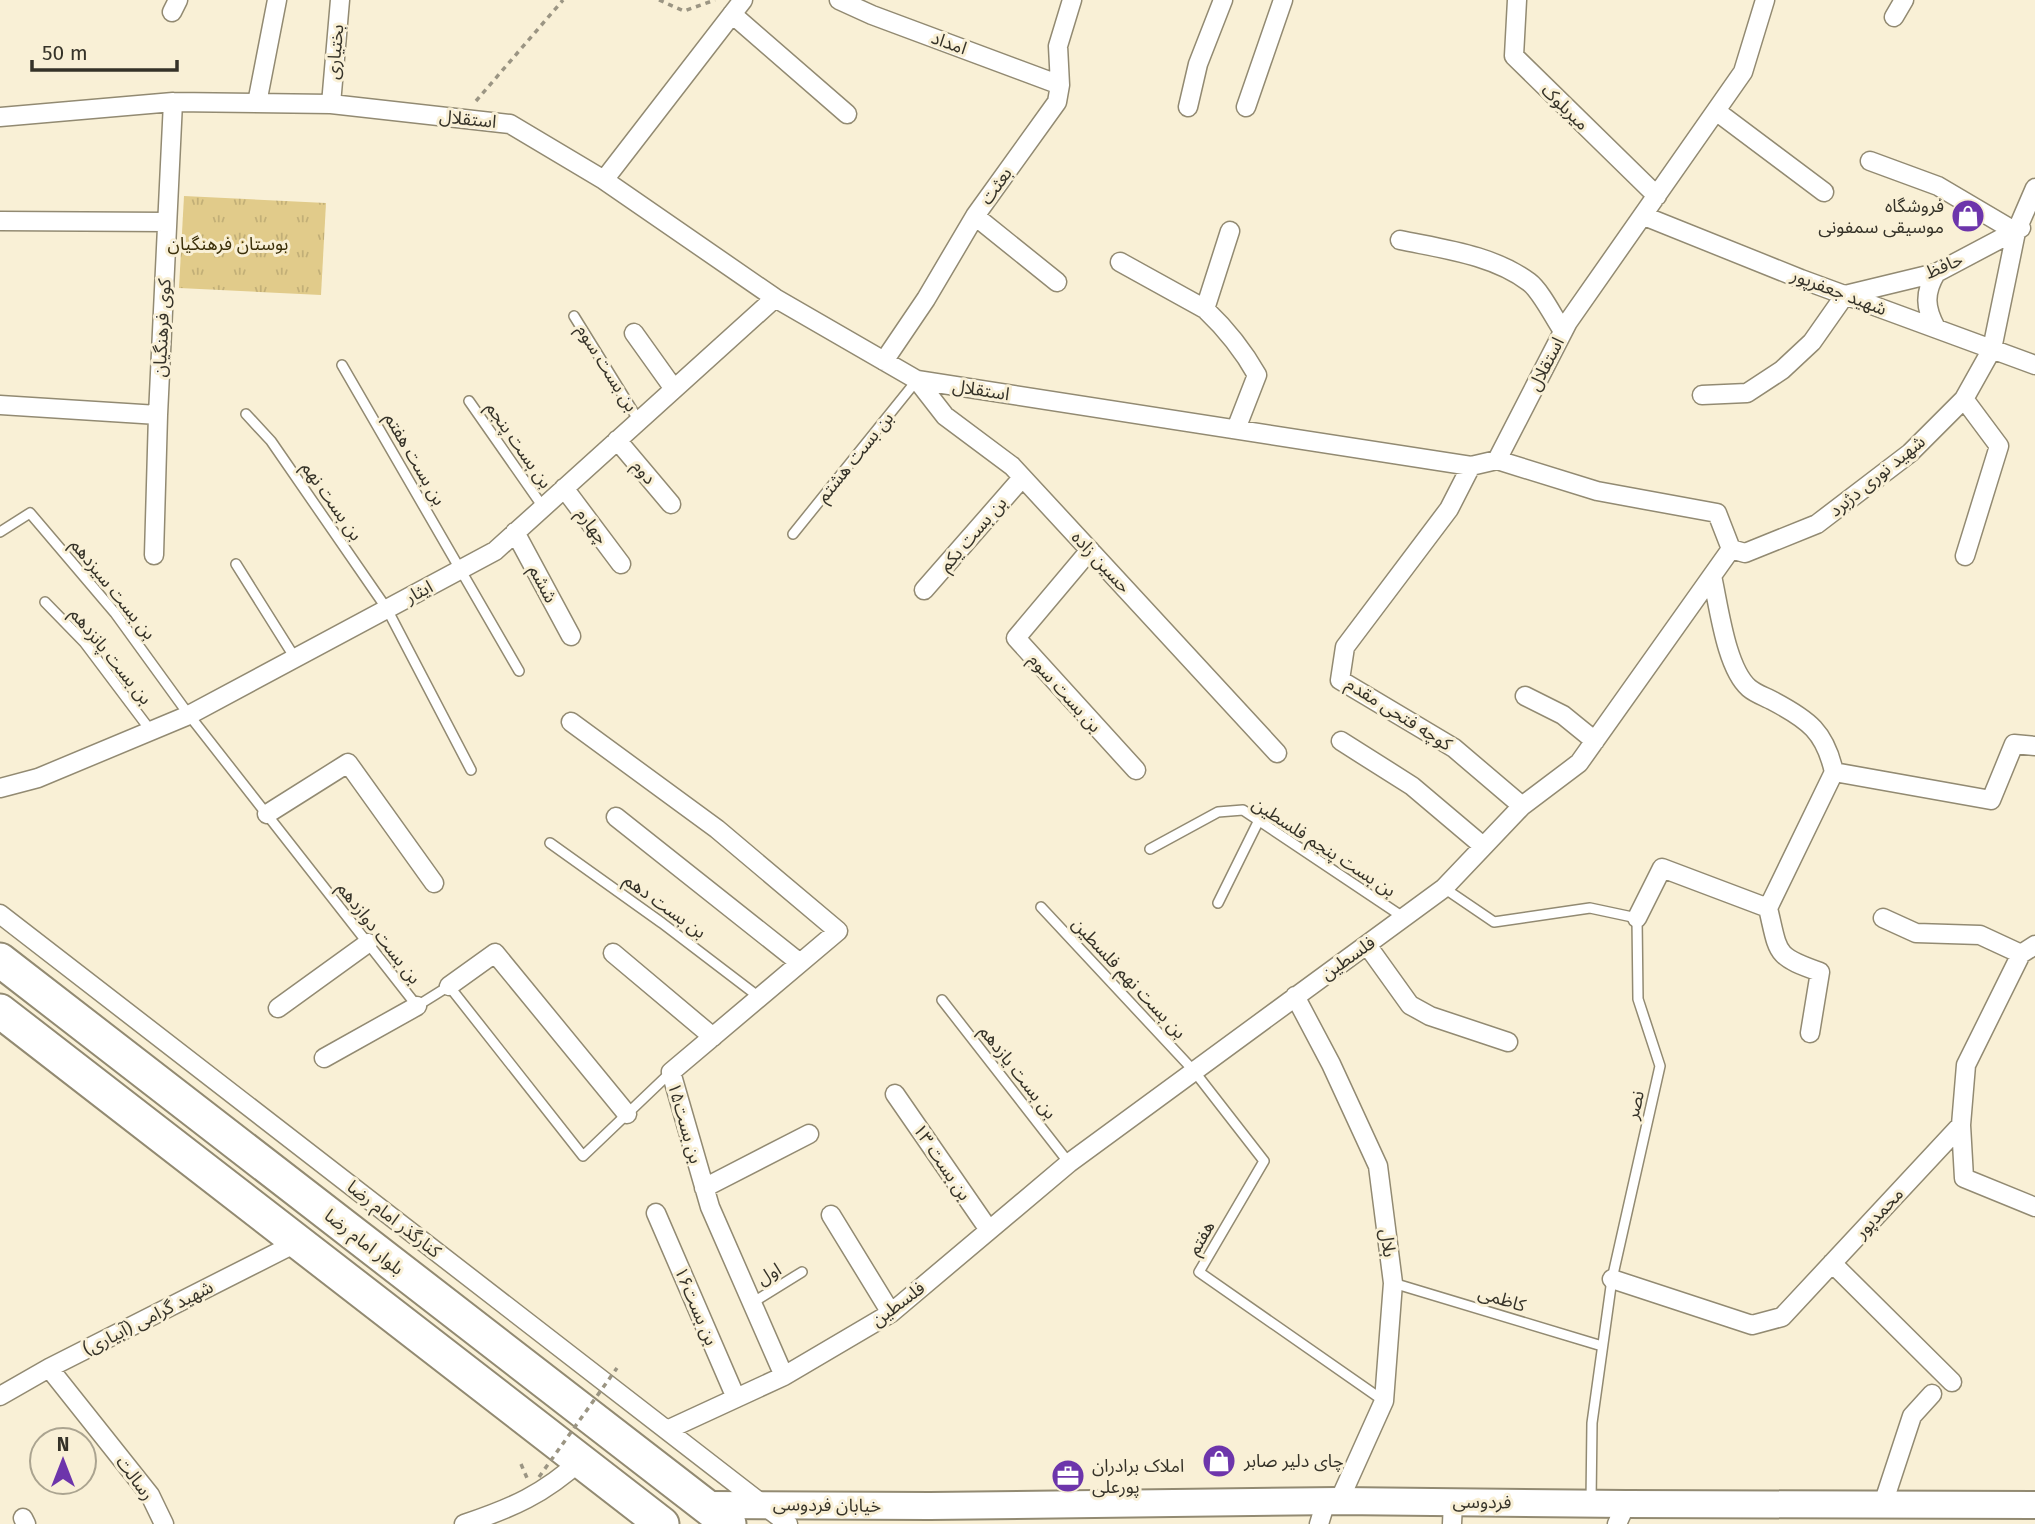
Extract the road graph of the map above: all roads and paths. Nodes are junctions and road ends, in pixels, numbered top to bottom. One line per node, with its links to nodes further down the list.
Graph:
1 (277, 0): 18 (street)
2 (340, 0): 19 (street, بختیاری)
3 (562, 0): 25 (path)
4 (659, 0): 5 (path)
5 (715, 0)
6 (839, 0): 14 (street, امداد)
7 (1072, 0): 16 (street, بعثت)
8 (1223, 0): 20 (street)
9 (1283, 0): 21 (street)
10 (1517, 0): 30 (street, میربلوک)
11 (1765, 0): 22 (street, استقلال)
12 (1904, 0): 15 (street)
13 (738, 7): 23 (street); 27 (street)
14 (875, 7): 16 (street, امداد)
15 (1894, 17)
16 (1060, 85): 31 (street, بعثت)
17 (173, 102): 18 (street, استقلال); 24 (street, استقلال); 35 (street, کوی فرهنگیان)
18 (257, 103): 19 (street, استقلال)
19 (331, 104): 25 (street, استقلال)
20 (1188, 107)
21 (1246, 107)
22 (1716, 111): 29 (street); 30 (street, استقلال)
23 (846, 114)
24 (0, 117)
25 (461, 119): 27 (street, استقلال)
26 (1870, 161): 37 (street)
27 (604, 180): 43 (street, استقلال)
28 (2035, 188): 37 (street, شهید نوری دژبرد)
29 (1824, 192)
30 (1657, 196): 32 (street, استقلال)
31 (975, 216): 41 (street); 50 (street, بعثت)
32 (1644, 216): 42 (street, شهید جعفرپور); 47 (street, استقلال)
33 (2035, 217): 37 (street, حافظ)
34 (0, 222): 35 (street)
35 (167, 222): 60 (street, کوی فرهنگیان)
36 (1230, 231): 44 (street)
37 (2017, 232): 40 (street, حافظ); 49 (street, شهید نوری دژبرد)
38 (1400, 240): 47 (street)
39 (1120, 262): 44 (street)
40 (1936, 272): 42 (street, حافظ); 46 (street)
41 (1057, 282)
42 (1845, 295): 46 (street, شهید جعفرپور); 55 (street)
43 (775, 298): 50 (street, استقلال); 54 (street, ایثار)
44 (1205, 309): 62 (street)
45 (574, 316): 61 (lane, بن بست سوم)
46 (1936, 328): 49 (street, شهید جعفرپور)
47 (1563, 331): 64 (street, استقلال)
48 (634, 333): 54 (street)
49 (1992, 349): 52 (street, شهید جعفرپور); 56 (street, شهید نوری دژبرد)
50 (884, 361): 53 (street, استقلال)
51 (342, 365): 79 (lane, بن بست هفتم)
52 (2035, 365)
53 (917, 380): 62 (street, استقلال); 66 (street, حسین زاده); 72 (lane, بن بست هشتم)
54 (674, 390): 61 (street, ایثار)
55 (1702, 395)
56 (1964, 399): 73 (street, شهید نوری دژبرد); 76 (street)
57 (469, 401): 69 (lane, بن بست پنجم)
58 (0, 405): 60 (street)
59 (246, 414): 83 (lane, بن بست نهم)
60 (158, 415): 75 (street, کوی فرهنگیان)
61 (639, 421): 63 (street, ایثار)
62 (1236, 429): 65 (street, استقلال)
63 (617, 440): 67 (street, ایثار); 68 (street, دوم)
64 (1497, 460): 65 (street, استقلال); 73 (street)
65 (1471, 466): 99 (street, کوچه فتحی مقدم)
66 (1022, 478): 74 (street, حسین زاده); 81 (street, بن بست یکم)
67 (564, 488): 69 (street, ایثار); 78 (street, چهارم)
68 (671, 504)
69 (544, 507): 71 (street, ایثار)
70 (0, 532): 88 (lane, بن بست سیزدهم)
71 (516, 532): 79 (street, ایثار); 84 (street, ششم)
72 (793, 534)
73 (1731, 549): 80 (street, فلسطین)
74 (1090, 550): 94 (street, حسین زاده); 96 (street, بن بست سوم)
75 (154, 555)
76 (1965, 556)
77 (236, 564): 85 (lane)
78 (621, 564)
79 (461, 569): 83 (street, ایثار); 86 (lane)
80 (1712, 576): 92 (street, فلسطین); 97 (street)
81 (924, 590)
82 (45, 601): 90 (lane, بن بست پانزدهم)
83 (387, 609): 85 (street, ایثار); 95 (lane)
84 (571, 636)
85 (295, 658): 88 (street, ایثار)
86 (519, 671)
87 (1525, 696): 92 (street)
88 (189, 715): 90 (street, ایثار); 100 (lane, بن بست دوازدهم)
89 (571, 722): 120 (street, بن بست۱۵)
90 (150, 731): 98 (street, ایثار)
91 (1341, 741): 104 (street)
92 (1595, 741): 99 (street, فلسطین)
93 (2035, 746): 97 (street)
94 (1277, 753)
95 (471, 770)
96 (1136, 770)
97 (1834, 772): 110 (street)
98 (0, 788)
99 (1521, 806): 104 (street, فلسطین)
100 (267, 814): 106 (street); 115 (lane, بن بست دوازدهم)
101 (616, 817): 120 (street)
102 (1259, 820): 105 (lane, بن بست پنجم فلسطین); 108 (lane); 112 (lane, بن بست پنجم فلسطین)
103 (550, 843): 123 (lane, بن بست دهم)
104 (1483, 846): 107 (street, فلسطین)
105 (1150, 849)
106 (434, 883)
107 (1444, 888): 112 (street, فلسطین); 113 (lane)
108 (1219, 903)
109 (1041, 907): 133 (lane, بن بست نهم فلسطین)
110 (1768, 908): 113 (street); 129 (street)
111 (0, 914): 128 (street)
112 (1405, 918): 116 (street, فلسطین)
113 (1637, 918): 149 (lane, نصر)
114 (1883, 918): 117 (street)
115 (368, 943): 125 (lane, بن بست دوازدهم); 126 (street)
116 (1367, 945): 122 (street, فلسطین); 131 (street)
117 (2028, 950): 137 (street)
118 (613, 953): 130 (street)
119 (0, 960): 128 (highway, بلوار امام رضا)
120 (800, 963): 123 (street, بن بست۱۵)
121 (449, 986): 125 (lane, بن بست دوازدهم); 136 (street); 136 (lane)
122 (1295, 996): 133 (street, فلسطین); 150 (street, بلال)
123 (760, 998): 130 (street, بن بست۱۵)
124 (942, 1000): 139 (lane, بن بست یازدهم)
125 (417, 1006): 132 (street)
126 (278, 1008)
127 (0, 1011): 146 (highway)
128 (113, 1025): 140 (highway, بلوار امام رضا)
129 (1810, 1033)
130 (713, 1037): 134 (street, بن بست۱۵)
131 (1508, 1042)
132 (324, 1058)
133 (1194, 1071): 139 (street, فلسطین); 161 (lane, هفتم)
134 (671, 1072): 136 (lane); 141 (street, بن بست۱۵)
135 (895, 1094): 145 (street, بن بست ۱۳)
136 (627, 1114)
137 (1962, 1125): 142 (street); 147 (street, محمدپور)
138 (809, 1134): 141 (street)
139 (1069, 1163): 145 (street, فلسطین)
140 (295, 1165): 162 (street, کنارگذر امام رضا); 171 (highway, بلوار امام رضا)
141 (704, 1188): 151 (street, بن بست۱۵)
142 (2035, 1207)
143 (656, 1213): 160 (street, بن بست۱۶)
144 (831, 1215): 152 (street)
145 (989, 1230): 152 (street, فلسطین)
146 (298, 1242): 154 (street, شهید گرامی (آبیاری)); 163 (highway)
147 (1832, 1264): 149 (street, محمدپور); 157 (street)
148 (802, 1272): 151 (lane, اول)
149 (1612, 1279): 153 (lane, نصر)
150 (1393, 1283): 153 (lane, کاظمی); 161 (street, بلال)
151 (751, 1303): 156 (street, بن بست۱۵)
152 (891, 1313): 156 (street, فلسطین)
153 (1602, 1346): 165 (lane, نصر)
154 (49, 1368): 159 (street, شهید گرامی (آبیاری)); 175 (street, رسالت)
155 (617, 1368): 164 (path, bridge)
156 (784, 1376): 160 (street, فلسطین)
157 (1952, 1382)
158 (1932, 1394): 167 (street)
159 (0, 1396)
160 (736, 1398): 162 (street, فلسطین)
161 (1384, 1401): 169 (street, بلال)
162 (667, 1430): 166 (street, کنارگذر امام رضا)
163 (582, 1460): 176 (street); 177 (highway)
164 (521, 1464)
165 (1591, 1503): 170 (main road, فردوسی); 172 (main road, فردوسی)
166 (762, 1504): 171 (main road, خیابان فردوسی); 174 (main road, خیابان فردوسی); 178 (street, کنارگذر امام رضا)
167 (1883, 1504): 168 (main road, فردوسی); 173 (main road, فردوسی)
168 (2035, 1505)
169 (1328, 1509): 170 (main road, فردوسی); 174 (main road, فردوسی)
170 (1452, 1513)
171 (716, 1514)
172 (1621, 1514): 173 (main road, فردوسی)
173 (1730, 1514)
174 (925, 1515)
175 (164, 1524)
176 (470, 1524)
177 (662, 1524)
178 (788, 1524)

